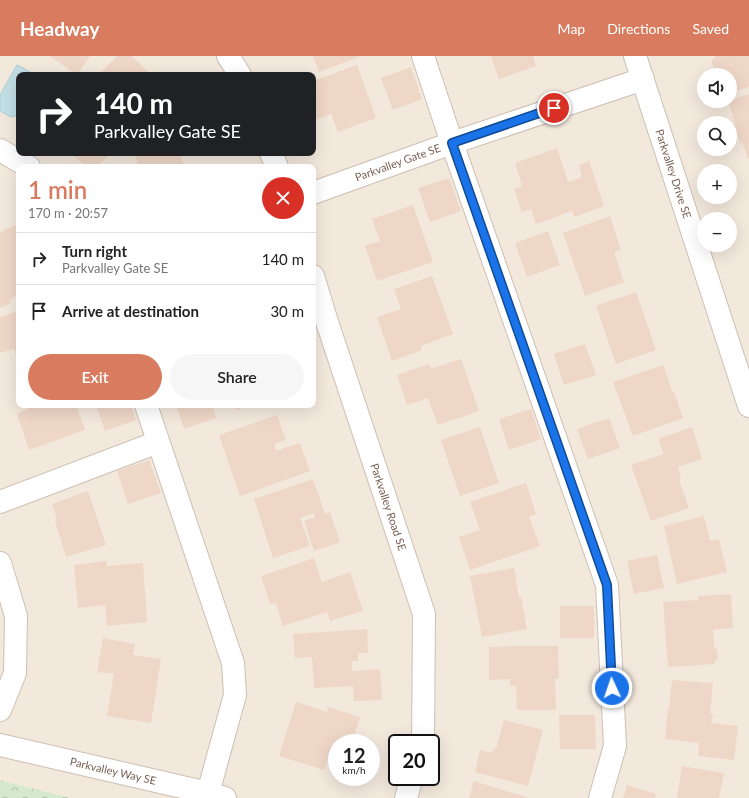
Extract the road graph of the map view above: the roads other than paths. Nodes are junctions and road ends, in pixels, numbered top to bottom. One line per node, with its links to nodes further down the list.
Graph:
1 (228, 56): 4 (street)
2 (423, 56): 6 (street)
3 (635, 56): 5 (street, Parkvalley Drive SE)
4 (238, 72)
5 (643, 79): 6 (street, Parkvalley Gate SE); 11 (street, Parkvalley Drive SE)
6 (452, 143): 9 (street, Parkvalley Gate SE); 22 (street)
7 (0, 150): 8 (street)
8 (24, 164)
9 (316, 192)
10 (316, 286): 17 (street, Parkvalley Road SE)
11 (749, 406)
12 (147, 408): 13 (street)
13 (158, 442): 14 (street); 20 (street)
14 (0, 502)
15 (0, 563): 16 (street)
16 (0, 710)
17 (423, 734)
18 (0, 745): 20 (street, Parkvalley Way SE)
19 (409, 786): 21 (street)
20 (217, 796)
21 (406, 798)
22 (600, 798)

